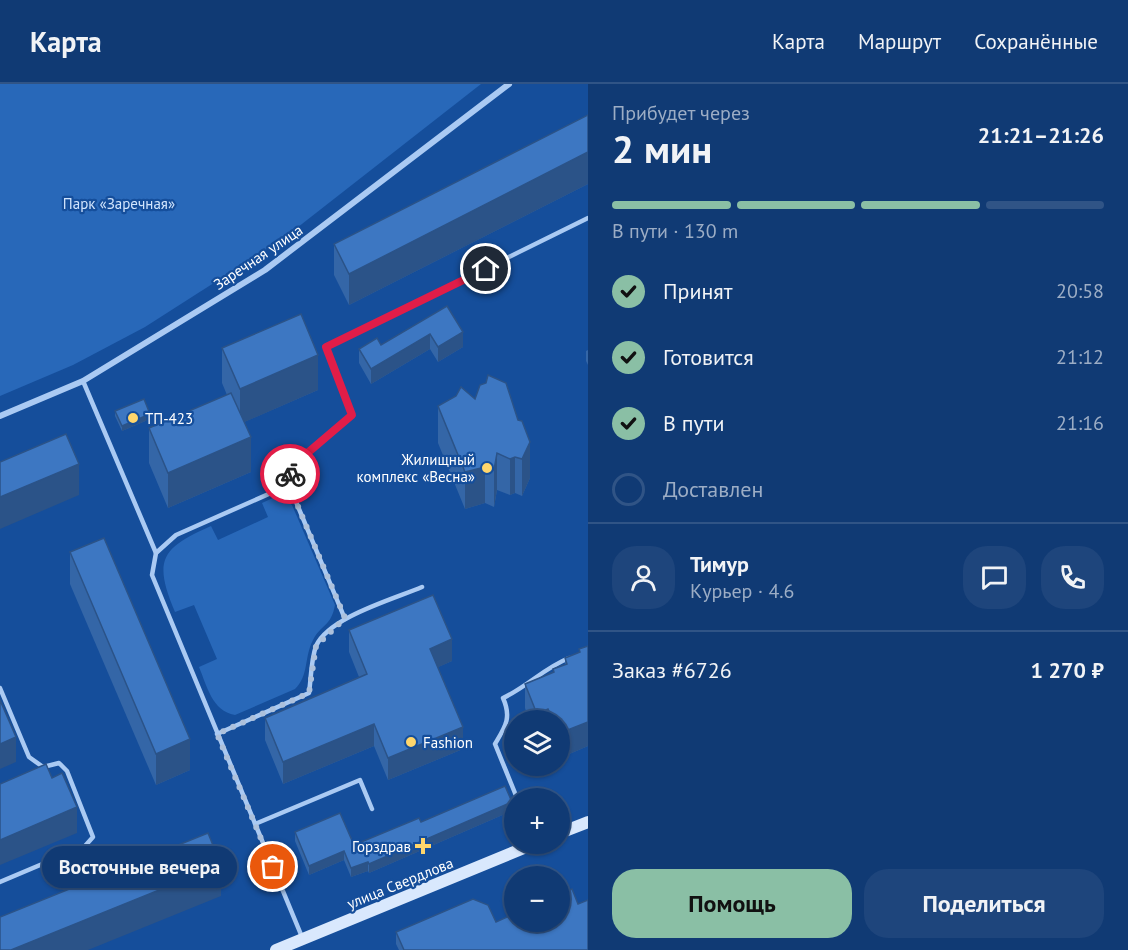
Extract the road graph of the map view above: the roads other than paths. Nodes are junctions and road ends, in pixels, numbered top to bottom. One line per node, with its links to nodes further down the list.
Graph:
1 (509, 84): 3 (street, Заречная улица)
2 (588, 218): 5 (lane)
3 (83, 381): 4 (street, Заречная улица); 6 (lane)
4 (0, 416)
5 (289, 485): 6 (lane); 8 (lane)
6 (156, 554): 11 (lane)
7 (422, 587): 8 (lane)
8 (345, 618): 11 (lane)
9 (577, 655): 12 (lane)
10 (0, 688): 18 (lane)
11 (217, 734): 15 (lane)
12 (513, 788)
13 (372, 809): 15 (lane)
14 (588, 822): 16 (main road)
15 (255, 824): 19 (lane)
16 (570, 829)
17 (509, 854): 19 (main road, улица Свердлова)
18 (0, 882)
19 (303, 939): 20 (main road, улица Свердлова)
20 (276, 950)

